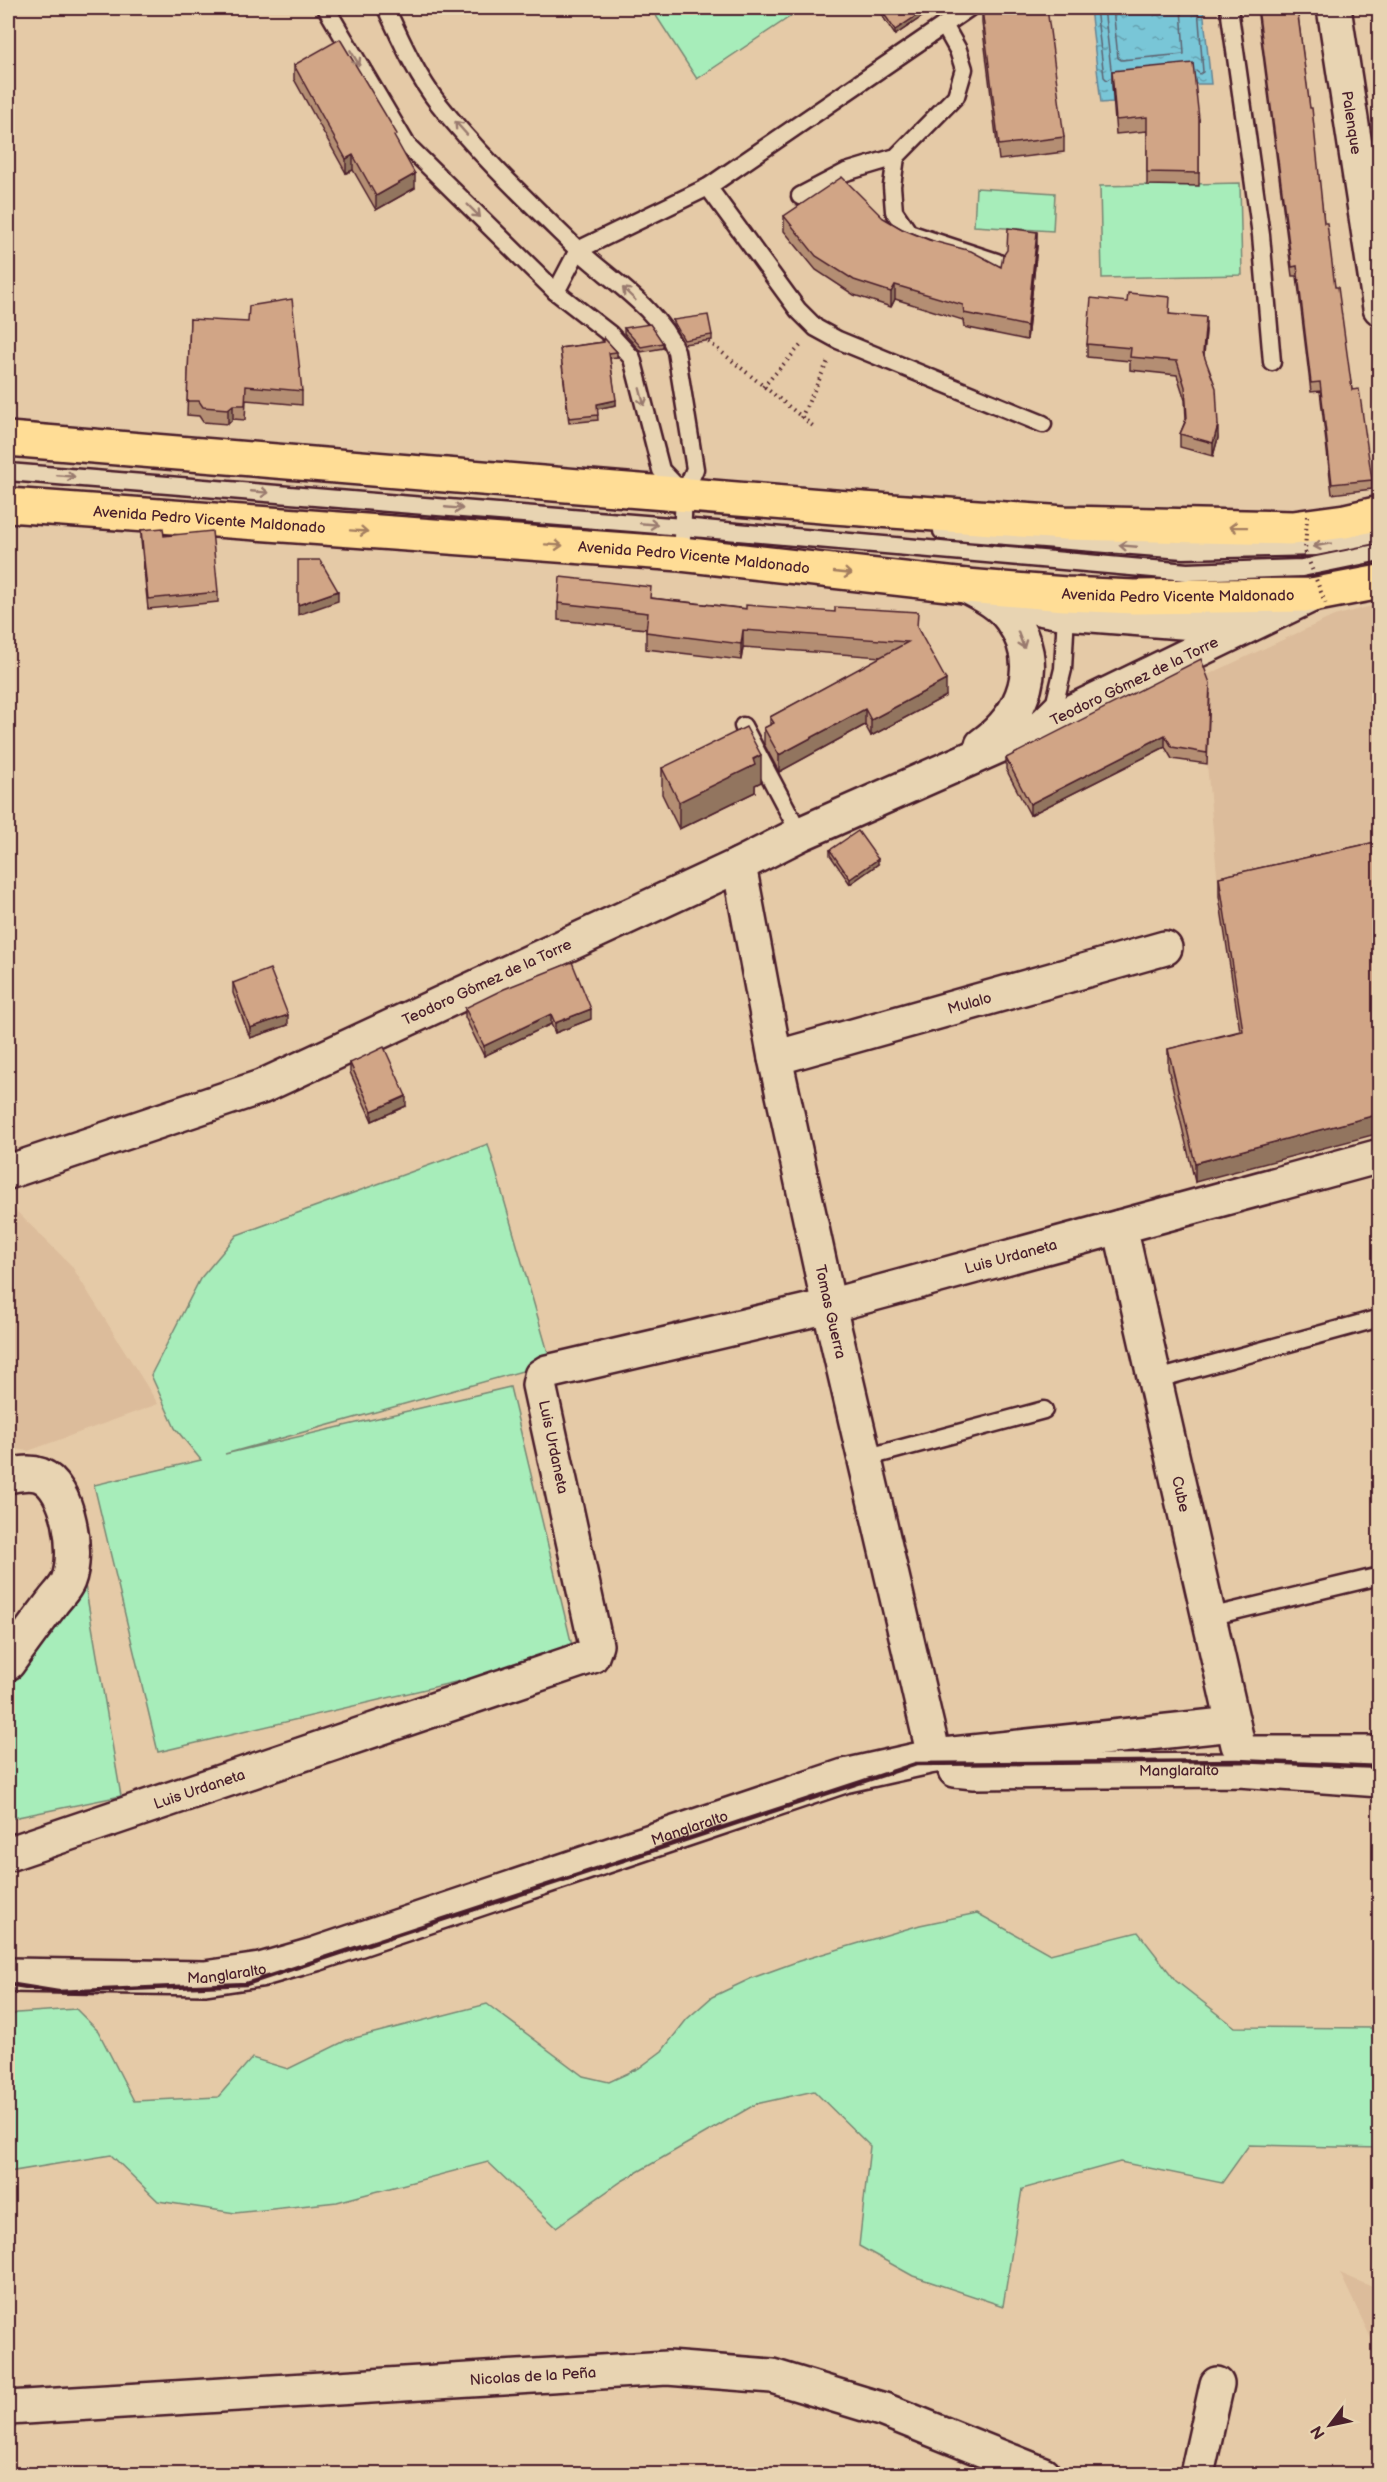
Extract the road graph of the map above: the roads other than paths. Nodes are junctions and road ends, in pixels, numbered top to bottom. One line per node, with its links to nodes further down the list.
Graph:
1 (326, 8): 12 (lane, one-way to 12)
2 (386, 8): 10 (lane, one-way to 2)
3 (969, 8): 6 (lane)
4 (1229, 8): 14 (lane)
5 (1334, 8): 13 (street, Palenque)
6 (944, 25): 7 (lane); 8 (lane)
7 (896, 157): 9 (lane); 11 (lane)
8 (708, 187): 10 (lane); 15 (lane)
9 (800, 196)
10 (578, 249): 12 (lane); 21 (lane, one-way to 10)
11 (997, 262)
12 (556, 292): 21 (lane, one-way to 21)
13 (1380, 308)
14 (1272, 362)
15 (1043, 424)
16 (8, 439): 21 (main road, Avenida Pedro Vicente Maldonado)
17 (8, 454): 21 (lane)
18 (8, 472): 21 (lane, one-way to 21)
19 (8, 505): 21 (main road, Avenida Pedro Vicente Maldonado, one-way to 21)
20 (1380, 513): 21 (main road, Avenida Pedro Vicente Maldonado, one-way to 21)
21 (682, 521): 23 (lane); 25 (lane); 27 (main road, Avenida Pedro Vicente Maldonado, one-way to 27)
22 (1380, 534): 23 (lane, one-way to 23)
23 (1048, 539): 25 (lane)
24 (1380, 552): 25 (lane)
25 (1048, 560)
26 (1380, 582): 28 (main road, Avenida Pedro Vicente Maldonado)
27 (979, 593): 28 (main road, Avenida Pedro Vicente Maldonado); 29 (street); 33 (street, Teodoro Gómez de la Torre, one-way to 33)
28 (1319, 600): 30 (street, Teodoro Gómez de la Torre)
29 (1066, 613): 30 (street); 32 (lane)
30 (1245, 627): 32 (street, Teodoro Gómez de la Torre)
31 (743, 726): 34 (lane)
32 (1017, 738): 33 (street, Teodoro Gómez de la Torre)
33 (954, 765): 34 (street, Teodoro Gómez de la Torre)
34 (800, 834): 35 (street, Teodoro Gómez de la Torre)
35 (739, 865): 37 (street, Tomas Guerra); 39 (street, Teodoro Gómez de la Torre)
36 (1165, 948): 37 (street, Mulalo)
37 (775, 1058): 41 (street, Tomas Guerra)
38 (1380, 1156): 40 (street, Luis Urdaneta)
39 (8, 1172)
40 (1120, 1227): 41 (street, Luis Urdaneta); 43 (street, Cube)
41 (829, 1306): 45 (street, Tomas Guerra); 54 (street, Luis Urdaneta)
42 (1380, 1318): 43 (lane)
43 (1154, 1380): 48 (street, Cube)
44 (1044, 1410): 45 (lane)
45 (865, 1458): 52 (street, Tomas Guerra)
46 (8, 1476): 49 (street)
47 (1380, 1576): 48 (lane)
48 (1209, 1617): 50 (street, Cube)
49 (8, 1663)
50 (1233, 1724): 51 (street, Cube); 52 (street)
51 (1380, 1753)
52 (934, 1756): 53 (street, Manglaralto); 55 (street, Manglaralto)
53 (1380, 1780)
54 (8, 1854)
55 (8, 1975)
56 (1217, 2384): 59 (street)
57 (8, 2408): 58 (street, Nicolas de la Peña)
58 (1043, 2475)
59 (1197, 2475)

